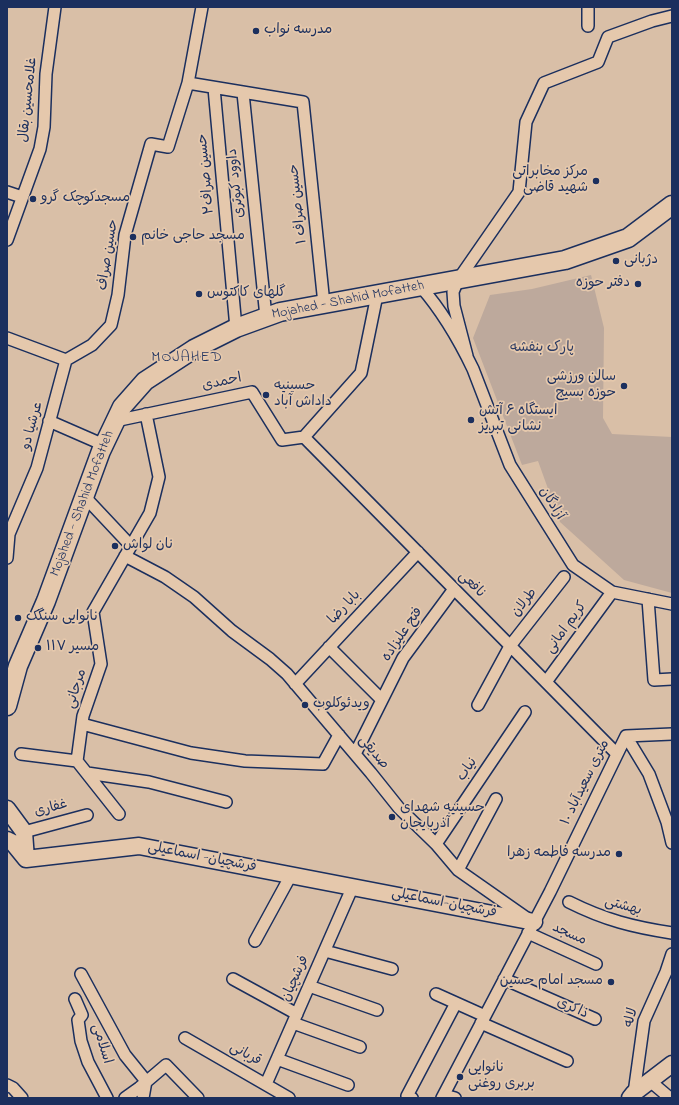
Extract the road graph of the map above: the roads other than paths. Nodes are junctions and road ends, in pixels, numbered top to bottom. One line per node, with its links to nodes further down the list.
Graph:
1 (55, 7): 10 (street, غلامحسین بقال)
2 (202, 7): 6 (street, حسین صراف)
3 (588, 7): 5 (street)
4 (672, 16): 13 (street)
5 (588, 26)
6 (188, 83): 7 (street); 21 (street, حسین صراف)
7 (214, 88): 8 (street); 18 (street, حسین صراف۲)
8 (243, 93): 16 (street, حسین صراف ۱); 17 (street, داوود کبوتری)
9 (7, 192): 10 (street)
10 (22, 197): 12 (street, غلامحسین بقال)
11 (672, 205): 13 (main road, Mojahed - Shahid Mofatteh)
12 (7, 240)
13 (458, 280): 14 (main road, Mojahed - Shahid Mofatteh); 20 (street)
14 (421, 287): 15 (main road, Mojahed - Shahid Mofatteh); 20 (street)
15 (377, 295): 16 (main road, Mojahed - Shahid Mofatteh); 25 (street)
16 (324, 304): 17 (main road, Mojahed - Shahid Mofatteh)
17 (266, 317): 18 (main road, Mojahed - Shahid Mofatteh)
18 (236, 328): 24 (main road, Mojahed - Shahid Mofatteh)
19 (7, 338): 21 (street)
20 (467, 356): 33 (street, آزادگان)
21 (66, 360): 23 (street, عرشیا دو)
22 (146, 414): 24 (street, احمدی); 25 (street, احمدی); 28 (street, مرجانی)
23 (49, 421): 26 (street); 30 (street, عرشیا دو)
24 (115, 421): 26 (main road, Mojahed - Shahid Mofatteh)
25 (304, 437): 29 (street, نافعی)
26 (104, 445): 27 (main road, Mojahed - Shahid Mofatteh)
27 (84, 496): 28 (street); 38 (main road, Mojahed - Shahid Mofatteh)
28 (128, 551): 41 (street, صدیقی); 46 (street, مرجانی)
29 (418, 552): 32 (street, نافعی); 37 (street, بابا رضا)
30 (7, 558)
31 (564, 577): 36 (street, طرلان)
32 (454, 589): 36 (street, نافعی); 42 (street, فتح علیزاده)
33 (612, 592): 34 (street, آزادگان); 40 (street, کریم امانی)
34 (648, 599): 35 (street, آزادگان); 39 (street)
35 (672, 604)
36 (510, 646): 40 (street, نافعی); 44 (street)
37 (329, 647): 41 (street, بابا رضا); 42 (street)
38 (12, 672): 43 (main road, Mojahed - Shahid Mofatteh)
39 (672, 679)
40 (546, 682): 52 (street, نافعی)
41 (295, 684): 48 (street, صدیقی)
42 (382, 700): 51 (street, فتح علیزاده)
43 (7, 706)
44 (478, 706)
45 (525, 712): 63 (street, نیاب)
46 (82, 724): 48 (street); 53 (street, مرجانی)
47 (672, 734): 49 (street, ۱۰ متری سعیدآباد)
48 (338, 735): 51 (street, صدیقی)
49 (626, 736): 52 (street, ۱۰ متری سعیدآباد); 62 (street)
50 (21, 754): 53 (street)
51 (355, 754): 63 (street, صدیقی)
52 (617, 754): 69 (street, ۱۰ متری سعیدآباد)
53 (77, 761): 54 (street)
54 (87, 773): 56 (street); 58 (street)
55 (496, 799): 65 (street)
56 (226, 802)
57 (7, 809): 60 (main road)
58 (119, 814)
59 (86, 815): 60 (street, غفاری)
60 (24, 832): 64 (main road)
61 (7, 840): 64 (main road)
62 (672, 843)
63 (436, 844): 65 (street, صدیقی)
64 (26, 859): 66 (main road, فرشچیان- اسماعیلی)
65 (458, 870): 69 (street, صدیقی)
66 (291, 875): 67 (main road, فرشچیان- اسماعیلی); 71 (street)
67 (353, 886): 69 (main road, فرشچیان-اسماعیلی); 72 (street, فرشچیان)
68 (569, 902): 70 (street, بهشتی)
69 (531, 928): 74 (street, مسجد); 78 (street, ۱۰ متری سعیدآباد)
70 (672, 933)
71 (255, 941)
72 (324, 951): 75 (street); 79 (street, فرشچیان)
73 (672, 954): 97 (street, لاله)
74 (596, 964)
75 (392, 969)
76 (81, 974): 92 (street)
77 (233, 979): 84 (street)
78 (504, 979): 85 (street, ۱۰ متری سعیدآباد); 86 (street, ذاکری)
79 (309, 986): 83 (street); 84 (street, فرشچیان)
80 (436, 994): 82 (street)
81 (75, 999): 100 (street, اسلامی)
82 (456, 1003): 85 (street); 105 (street)
83 (377, 1010)
84 (295, 1018): 88 (street); 89 (street, فرشچیان)
85 (483, 1019): 90 (street); 98 (street, ۱۰ متری سعیدآباد)
86 (595, 1019)
87 (185, 1038): 94 (street, قربانی)
88 (360, 1047)
89 (277, 1059): 94 (street, فرشچیان); 95 (street)
90 (567, 1061)
91 (672, 1064): 93 (main road)
92 (146, 1081): 101 (street); 102 (street); 103 (street)
93 (650, 1081): 97 (main road); 107 (street)
94 (266, 1084): 104 (street, قربانی)
95 (348, 1084)
96 (7, 1085): 99 (street)
97 (632, 1096)
98 (443, 1097): 106 (street)
99 (22, 1098)
100 (107, 1098)
101 (125, 1098)
102 (143, 1098)
103 (198, 1098)
104 (289, 1098)
105 (412, 1098)
106 (455, 1098)
107 (670, 1098)

